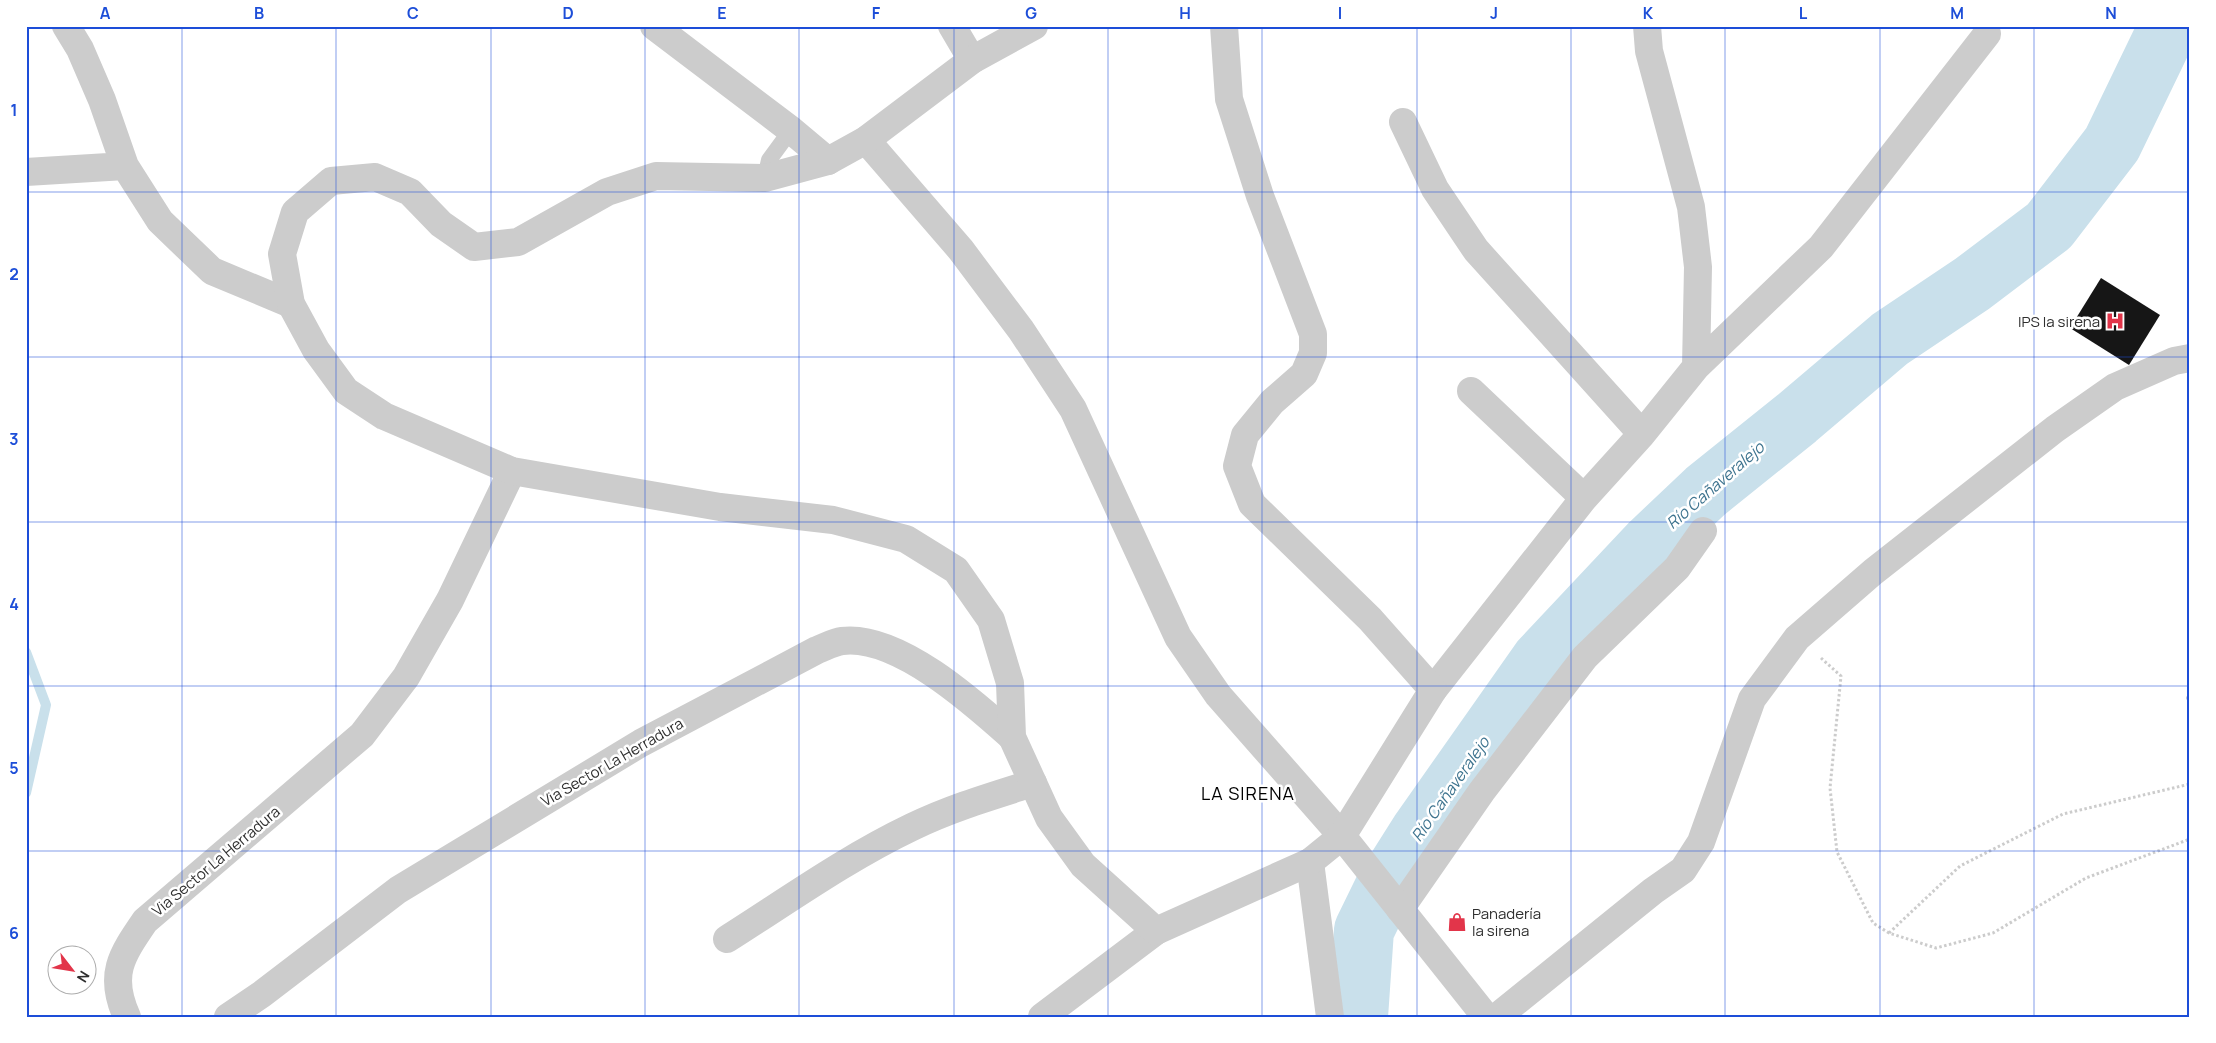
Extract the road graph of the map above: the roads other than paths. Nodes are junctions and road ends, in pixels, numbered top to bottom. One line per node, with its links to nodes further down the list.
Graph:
1 (66, 26): 13 (street)
2 (654, 26): 10 (street)
3 (952, 26): 8 (street)
4 (1034, 26): 8 (street)
5 (1224, 26): 24 (street)
6 (1648, 26): 18 (street)
7 (1987, 34): 18 (street)
8 (972, 60): 11 (street)
9 (1404, 122): 20 (street)
10 (791, 130): 12 (street); 15 (lane)
11 (866, 140): 12 (street); 27 (street)
12 (828, 161): 15 (street)
13 (125, 166): 14 (street); 16 (street)
14 (26, 172)
15 (765, 178): 16 (street)
16 (291, 304): 21 (street)
17 (2190, 358): 37 (street)
18 (1696, 367): 20 (street)
19 (1472, 391): 22 (street)
20 (1642, 434): 22 (street)
21 (512, 471): 25 (street); 32 (street, Via Sector La Herradura)
22 (1584, 498): 24 (street)
23 (1702, 531): 29 (street)
24 (1433, 690): 27 (street)
25 (1012, 737): 26 (street); 33 (street, Via Sector La Herradura)
26 (1033, 783): 30 (street); 31 (street)
27 (1342, 836): 28 (street); 29 (street)
28 (1310, 862): 30 (street); 35 (street)
29 (1406, 916): 36 (street)
30 (1156, 931): 34 (street)
31 (727, 939)
32 (127, 1017)
33 (228, 1017)
34 (1042, 1017)
35 (1330, 1017)
36 (1486, 1017)
37 (1497, 1017)

